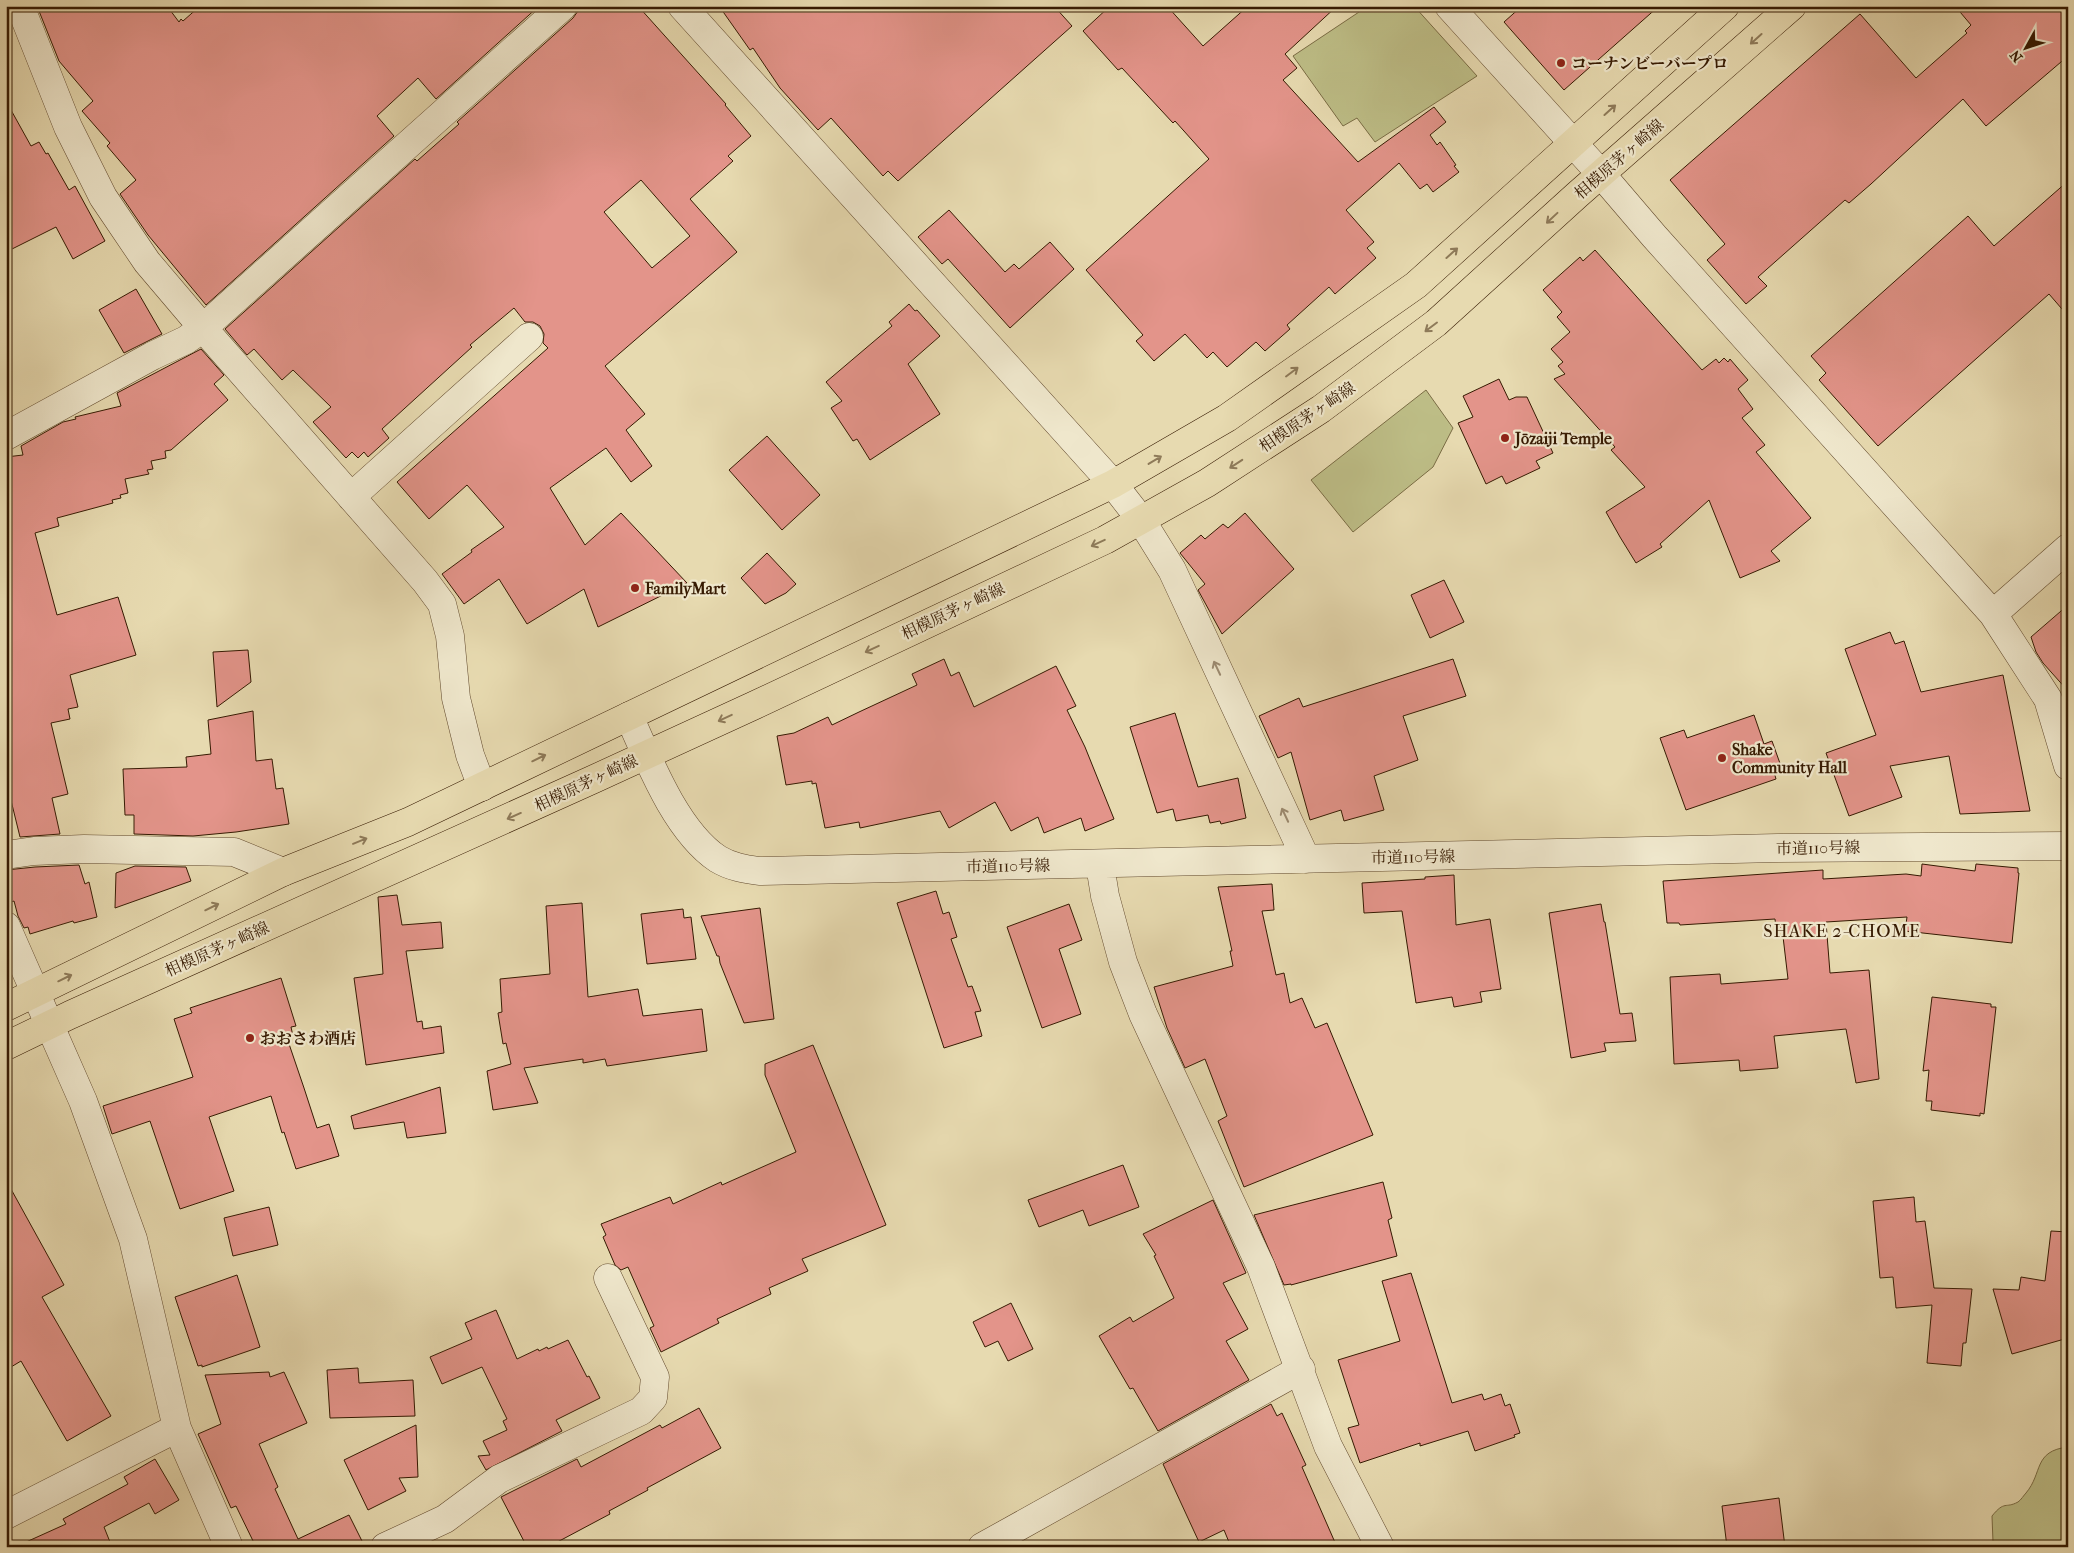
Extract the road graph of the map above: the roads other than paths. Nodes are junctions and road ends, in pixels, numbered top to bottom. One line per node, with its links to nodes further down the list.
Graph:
1 (20, 6): 9 (street)
2 (562, 6): 9 (street)
3 (682, 6): 12 (street)
4 (1449, 6): 7 (street)
5 (1726, 6): 7 (main road, one-way to 5)
6 (1792, 6): 8 (main road, 相模原茅ヶ崎線, one-way to 8)
7 (1574, 143): 8 (street); 12 (main road, one-way to 7)
8 (1601, 174): 14 (main road, 相模原茅ヶ崎線, one-way to 14); 16 (street)
9 (203, 328): 11 (street); 13 (street)
10 (529, 337): 13 (street)
11 (6, 436)
12 (1113, 484): 14 (street); 17 (main road)
13 (351, 497): 20 (street)
14 (1141, 520): 18 (main road, 相模原茅ヶ崎線, one-way to 18); 23 (street, one-way to 14)
15 (2068, 548): 16 (street)
16 (1993, 614): 19 (street)
17 (629, 716): 18 (street, 市道110号線); 20 (main road, one-way to 17)
18 (646, 755): 24 (street, 市道110号線); 29 (main road, 相模原茅ヶ崎線, one-way to 29)
19 (2068, 766)
20 (482, 787): 25 (main road, one-way to 20)
21 (2068, 846): 23 (street, 市道110号線)
22 (6, 855): 25 (street)
23 (1306, 859): 24 (street, 市道110号線)
24 (1100, 864): 32 (street)
25 (283, 872): 27 (main road, one-way to 25)
26 (6, 926): 27 (street)
27 (35, 993): 28 (main road); 29 (street)
28 (6, 1007)
29 (49, 1026): 30 (main road, 相模原茅ヶ崎線); 33 (street)
30 (6, 1046)
31 (608, 1278): 36 (street)
32 (1301, 1369): 37 (street); 38 (street)
33 (177, 1428): 34 (street); 35 (street)
34 (6, 1515)
35 (229, 1547)
36 (385, 1547)
37 (982, 1547)
38 (1380, 1547)

